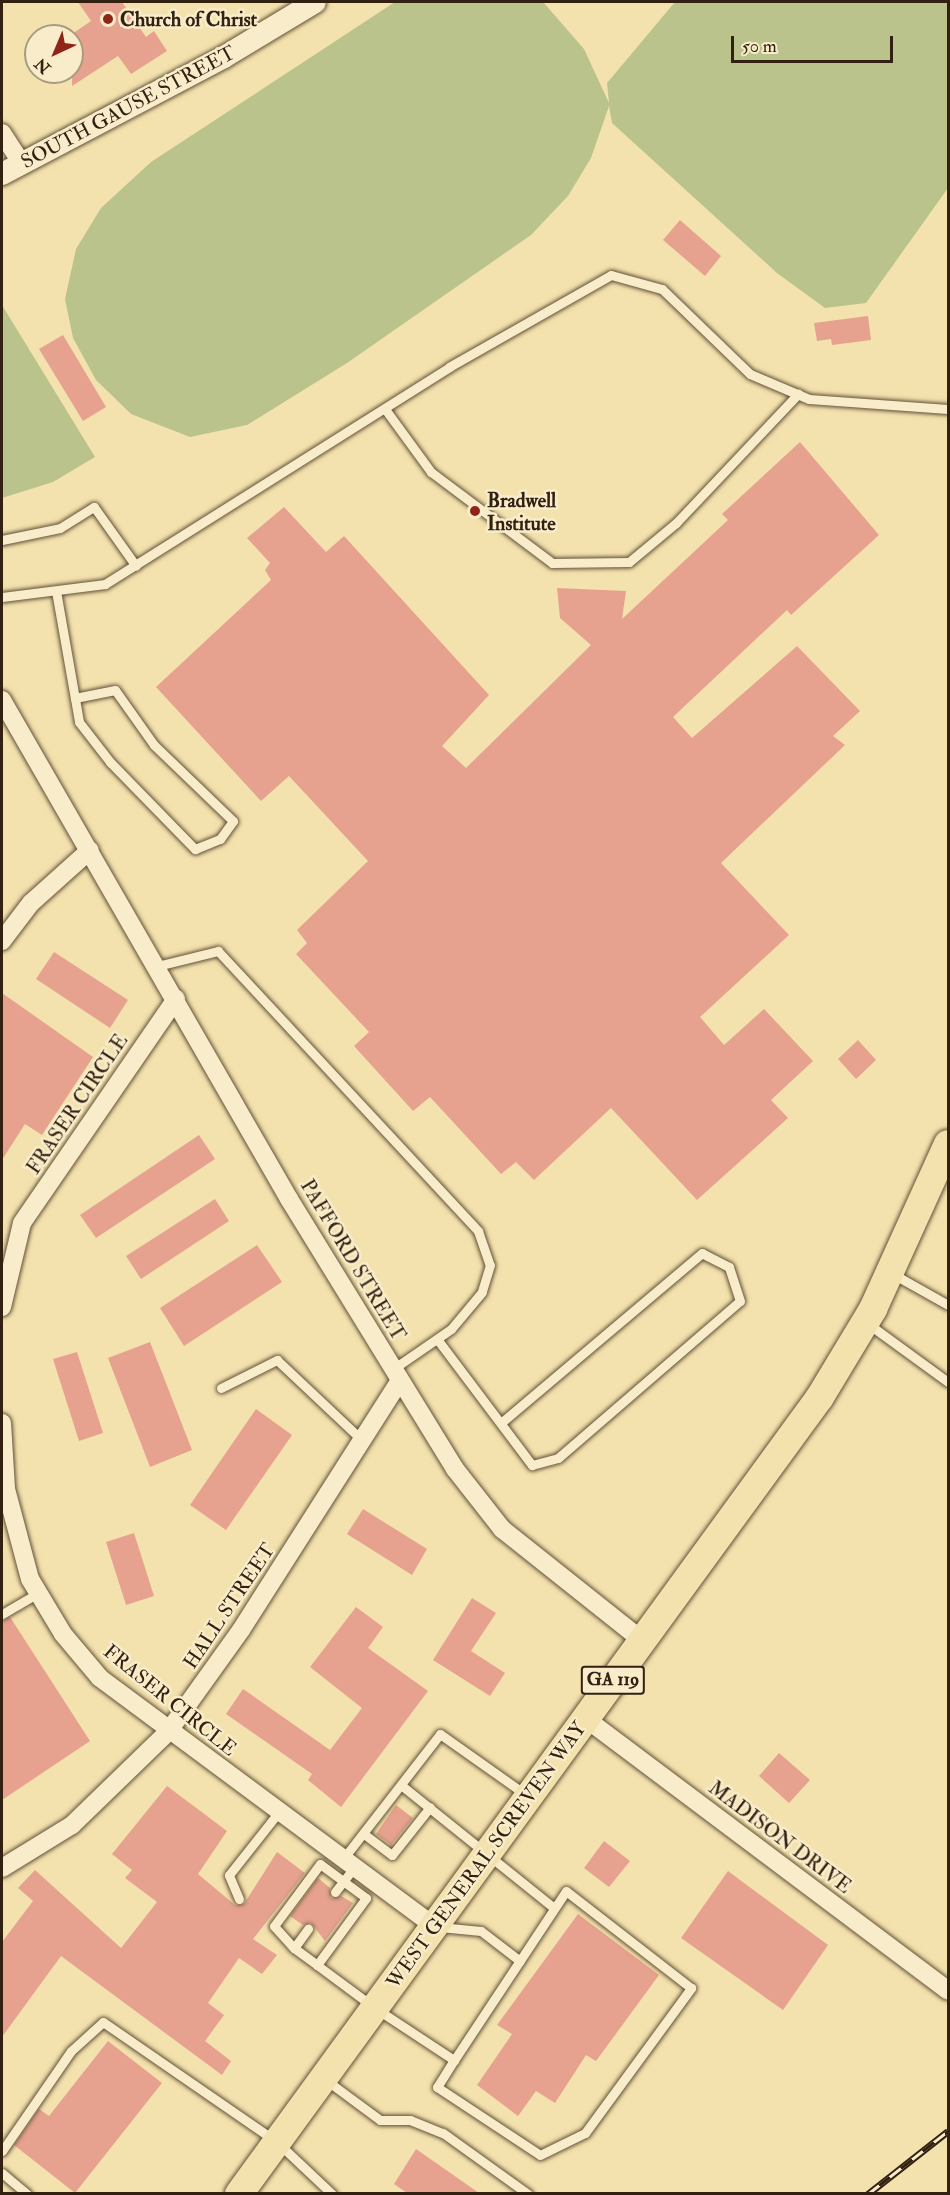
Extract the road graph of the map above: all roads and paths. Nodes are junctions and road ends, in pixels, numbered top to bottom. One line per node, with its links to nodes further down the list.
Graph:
1 (315, 2): 3 (street, SOUTH GAUSE STREET)
2 (2, 133): 3 (street)
3 (21, 162): 4 (street, SOUTH GAUSE STREET)
4 (2, 174)
5 (798, 394): 6 (lane); 6 (lane); 7 (lane)
6 (385, 409): 9 (lane)
7 (948, 409)
8 (2, 540): 9 (lane)
9 (136, 566): 10 (lane)
10 (56, 591): 11 (lane); 12 (lane)
11 (2, 597)
12 (75, 698): 12 (lane)
13 (2, 700): 14 (street, PAFFORD STREET)
14 (90, 850): 15 (street); 16 (street, PAFFORD STREET)
15 (2, 941)
16 (157, 966): 17 (street, PAFFORD STREET); 23 (lane)
17 (176, 999): 21 (street, FRASER CIRCLE); 24 (street, PAFFORD STREET)
18 (948, 1144): 19 (main road, WEST GENERAL SCREVEN WAY / GA 119)
19 (891, 1273): 20 (lane); 22 (main road, WEST GENERAL SCREVEN WAY / GA 119)
20 (948, 1305)
21 (2, 1307)
22 (865, 1322): 25 (lane); 33 (main road, WEST GENERAL SCREVEN WAY / GA 119)
23 (437, 1339): 24 (lane); 28 (lane)
24 (397, 1375): 29 (street, HALL STREET); 33 (street, PAFFORD STREET)
25 (948, 1382)
26 (221, 1388): 29 (lane)
27 (2, 1423): 30 (street, FRASER CIRCLE)
28 (501, 1423): 28 (lane)
29 (362, 1440): 35 (street, HALL STREET)
30 (4, 1489): 31 (street, FRASER CIRCLE)
31 (38, 1593): 32 (lane); 35 (street, FRASER CIRCLE)
32 (2, 1614)
33 (643, 1641): 34 (main road, WEST GENERAL SCREVEN WAY / GA 119)
34 (585, 1718): 37 (main road, WEST GENERAL SCREVEN WAY / GA 119); 52 (street, MADISON DRIVE)
35 (168, 1732): 39 (street, FRASER CIRCLE); 42 (street, HALL STREET)
36 (401, 1785): 37 (lane); 38 (lane); 40 (lane)
37 (528, 1797): 41 (main road, WEST GENERAL SCREVEN WAY / GA 119)
38 (430, 1807): 40 (lane); 41 (lane)
39 (278, 1813): 43 (street, FRASER CIRCLE); 45 (lane)
40 (364, 1834): 43 (lane)
41 (488, 1850): 46 (lane); 47 (main road, WEST GENERAL SCREVEN WAY / GA 119)
42 (2, 1868)
43 (347, 1869): 44 (lane); 47 (street, FRASER CIRCLE); 49 (lane); 51 (lane)
44 (336, 1892)
45 (239, 1899)
46 (554, 1908): 50 (lane); 54 (lane)
47 (434, 1926): 50 (lane); 53 (main road, WEST GENERAL SCREVEN WAY / GA 119)
48 (308, 1929): 49 (lane)
49 (294, 1948): 51 (lane)
50 (520, 1961): 54 (lane)
51 (316, 1965): 53 (lane)
52 (948, 1991)
53 (375, 2008): 54 (lane); 55 (main road, WEST GENERAL SCREVEN WAY / GA 119)
54 (454, 2060)
55 (323, 2078): 56 (main road, WEST GENERAL SCREVEN WAY / GA 119); 62 (lane)
56 (277, 2142): 57 (lane); 60 (main road, WEST GENERAL SCREVEN WAY / GA 119); 61 (lane)
57 (2, 2151)
58 (2, 2173): 59 (lane)
59 (27, 2193)
60 (239, 2193)
61 (332, 2193)
62 (528, 2193)

